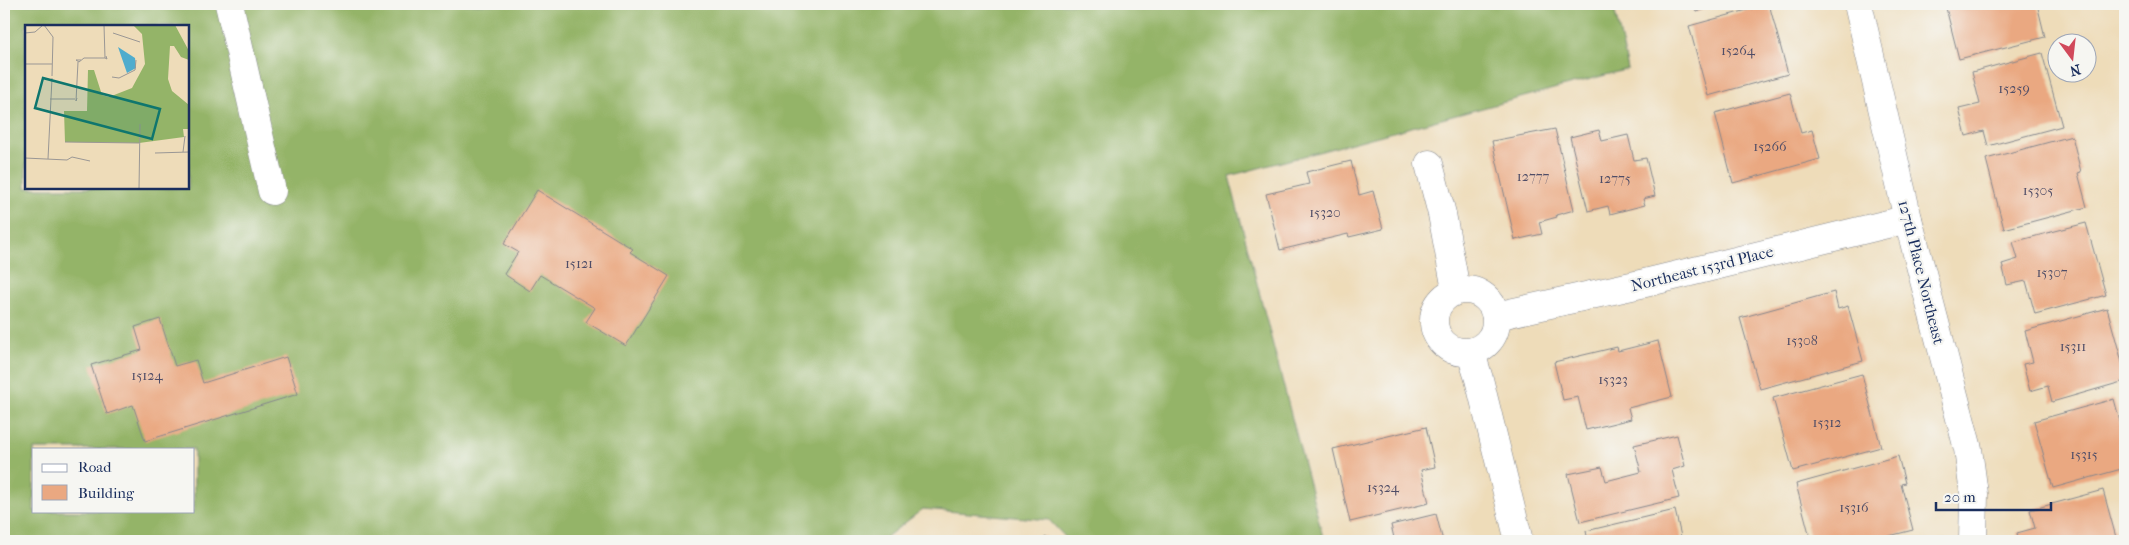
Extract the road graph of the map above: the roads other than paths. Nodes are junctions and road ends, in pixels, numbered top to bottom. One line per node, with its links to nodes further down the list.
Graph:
1 (229, 4): 4 (street)
2 (1858, 4): 5 (street, 127th Place Northeast)
3 (1429, 164): 6 (street)
4 (272, 191)
5 (1908, 219): 7 (street, Northeast 153rd Place); 10 (street, 127th Place Northeast)
6 (1456, 290): 7 (street); 8 (street)
7 (1496, 316): 8 (street)
8 (1470, 353): 9 (street)
9 (1520, 541)
10 (1973, 541)

